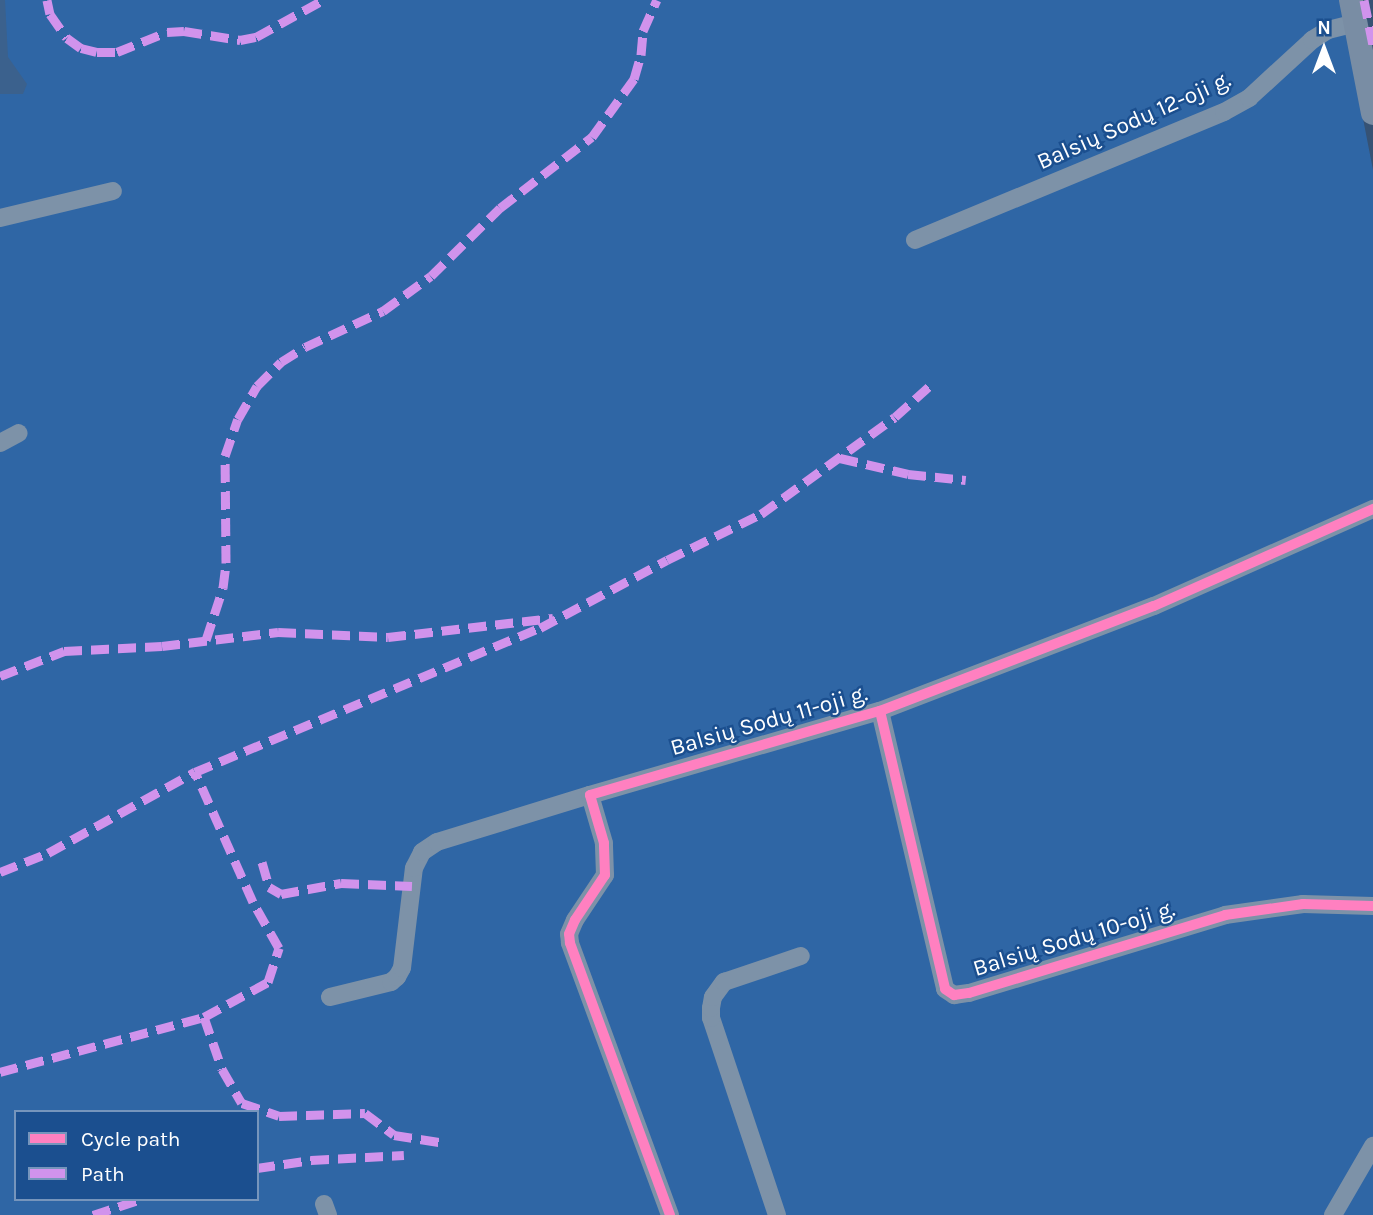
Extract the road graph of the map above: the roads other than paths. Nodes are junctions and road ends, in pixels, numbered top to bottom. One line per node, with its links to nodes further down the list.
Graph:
1 (1354, 11): 2 (main road); 5 (street, Balsių Sodų 12-oji g.)
2 (1373, 113)
3 (113, 191): 4 (street)
4 (0, 218)
5 (915, 240)
6 (19, 433): 7 (street)
7 (0, 443)
8 (1373, 509): 9 (street, Balsių Sodų 11-oji g.)
9 (880, 711): 10 (street, Balsių Sodų 11-oji g.); 11 (street, Balsių Sodų 10-oji g.)
10 (590, 795): 13 (street, Balsių Sodų 11-oji g.); 15 (street)
11 (1373, 906)
12 (801, 956): 16 (street)
13 (330, 996)
14 (1373, 1146): 17 (street)
15 (670, 1215)
16 (777, 1215)
17 (1333, 1215)

